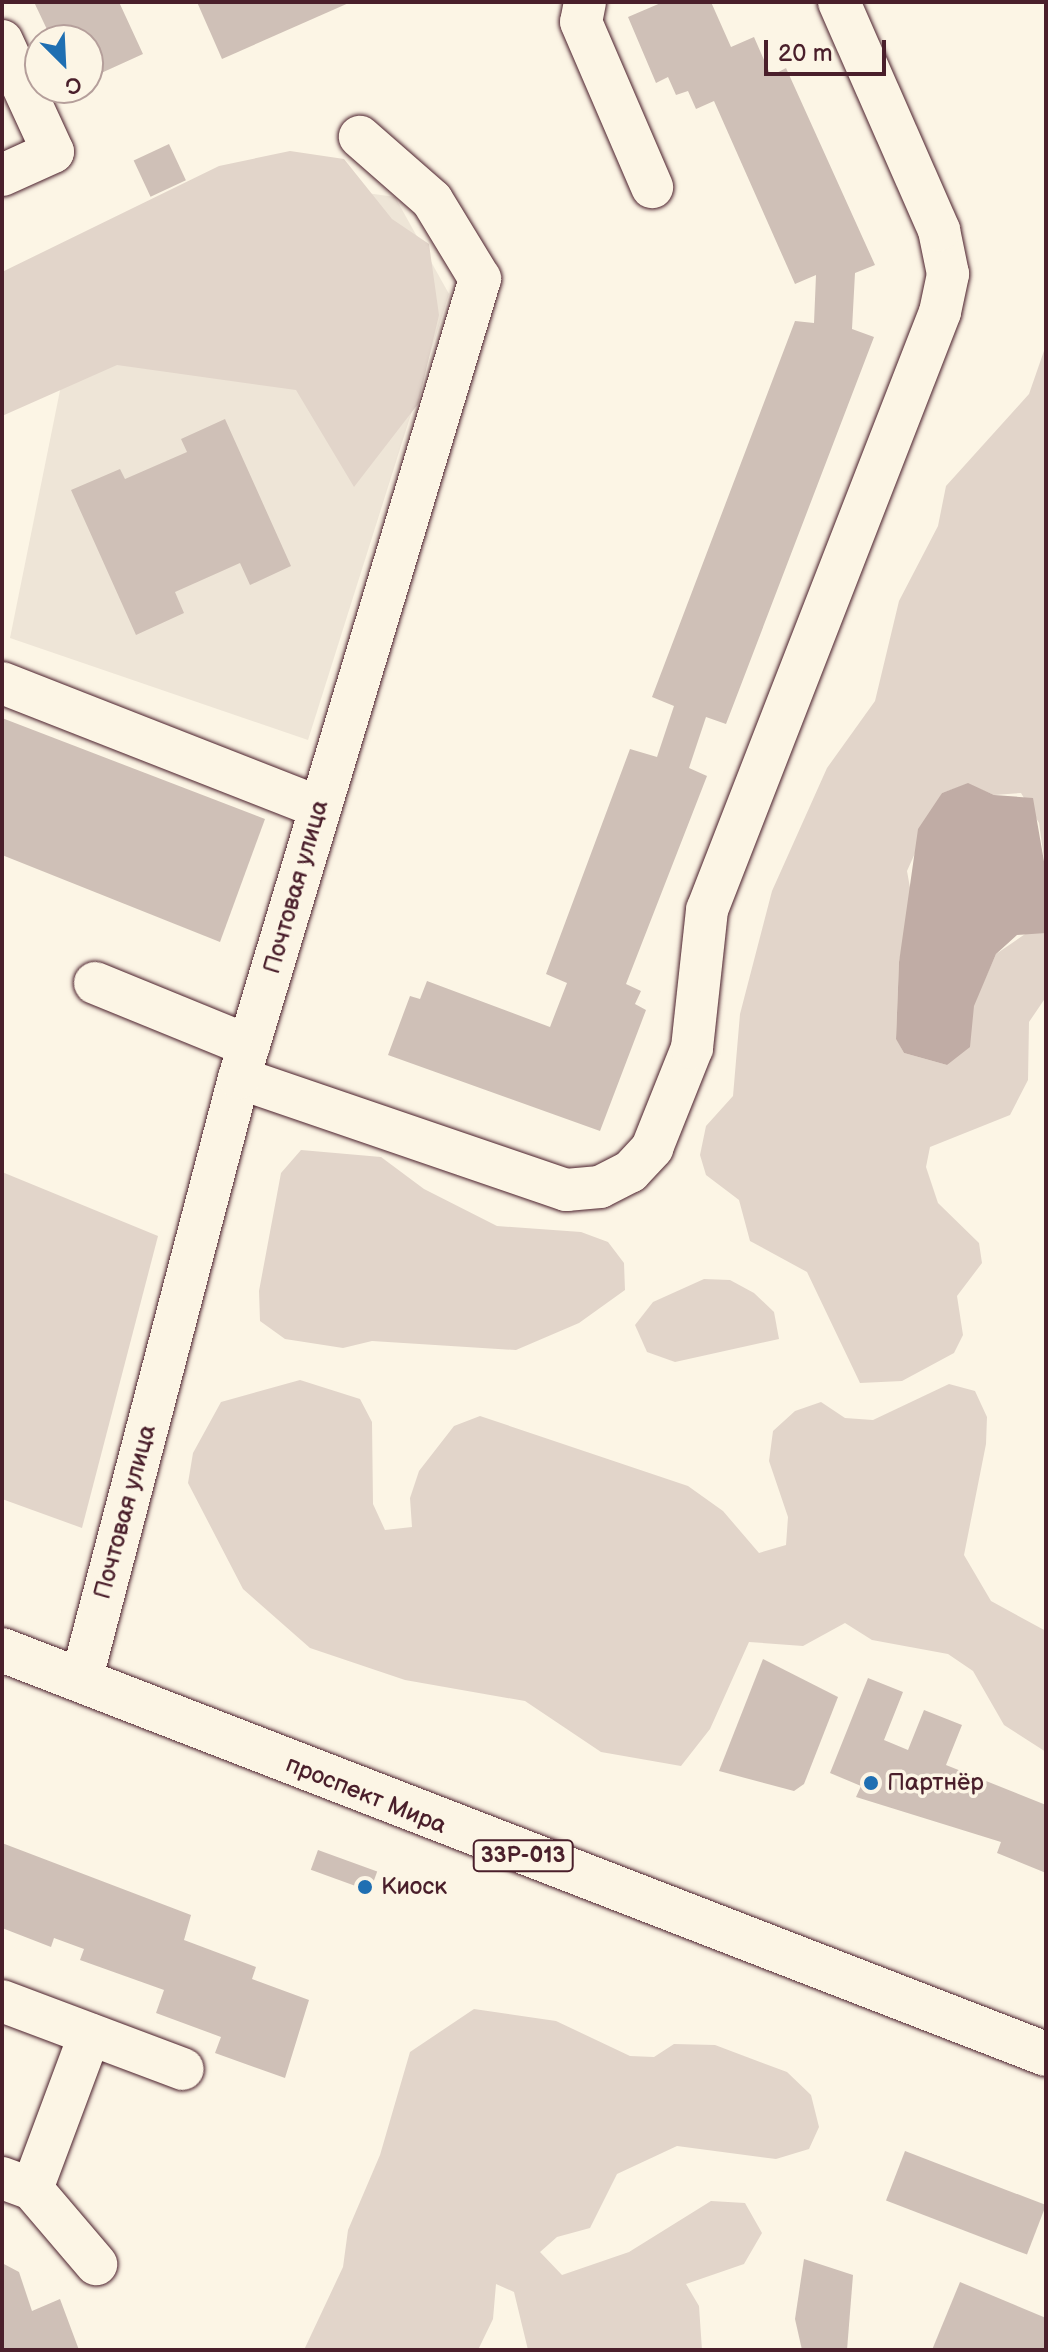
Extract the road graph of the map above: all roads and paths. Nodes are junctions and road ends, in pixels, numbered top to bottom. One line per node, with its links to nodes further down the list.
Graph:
1 (585, 2): 6 (street)
2 (839, 2): 10 (street)
3 (2, 41): 5 (street)
4 (360, 137): 8 (street, Почтовая улица)
5 (2, 175)
6 (652, 187)
7 (2, 683): 8 (street)
8 (319, 807): 10 (street, Почтовая улица)
9 (95, 983): 10 (street)
10 (244, 1062): 12 (street, Почтовая улица)
11 (2, 1650): 12 (main road, проспект Мира / 33Р-013)
12 (81, 1681): 15 (main road, проспект Мира / 33Р-013)
13 (2, 2001): 14 (street)
14 (90, 2034): 16 (street); 17 (street)
15 (1046, 2054)
16 (183, 2069)
17 (17, 2183): 18 (street)
18 (96, 2264)

